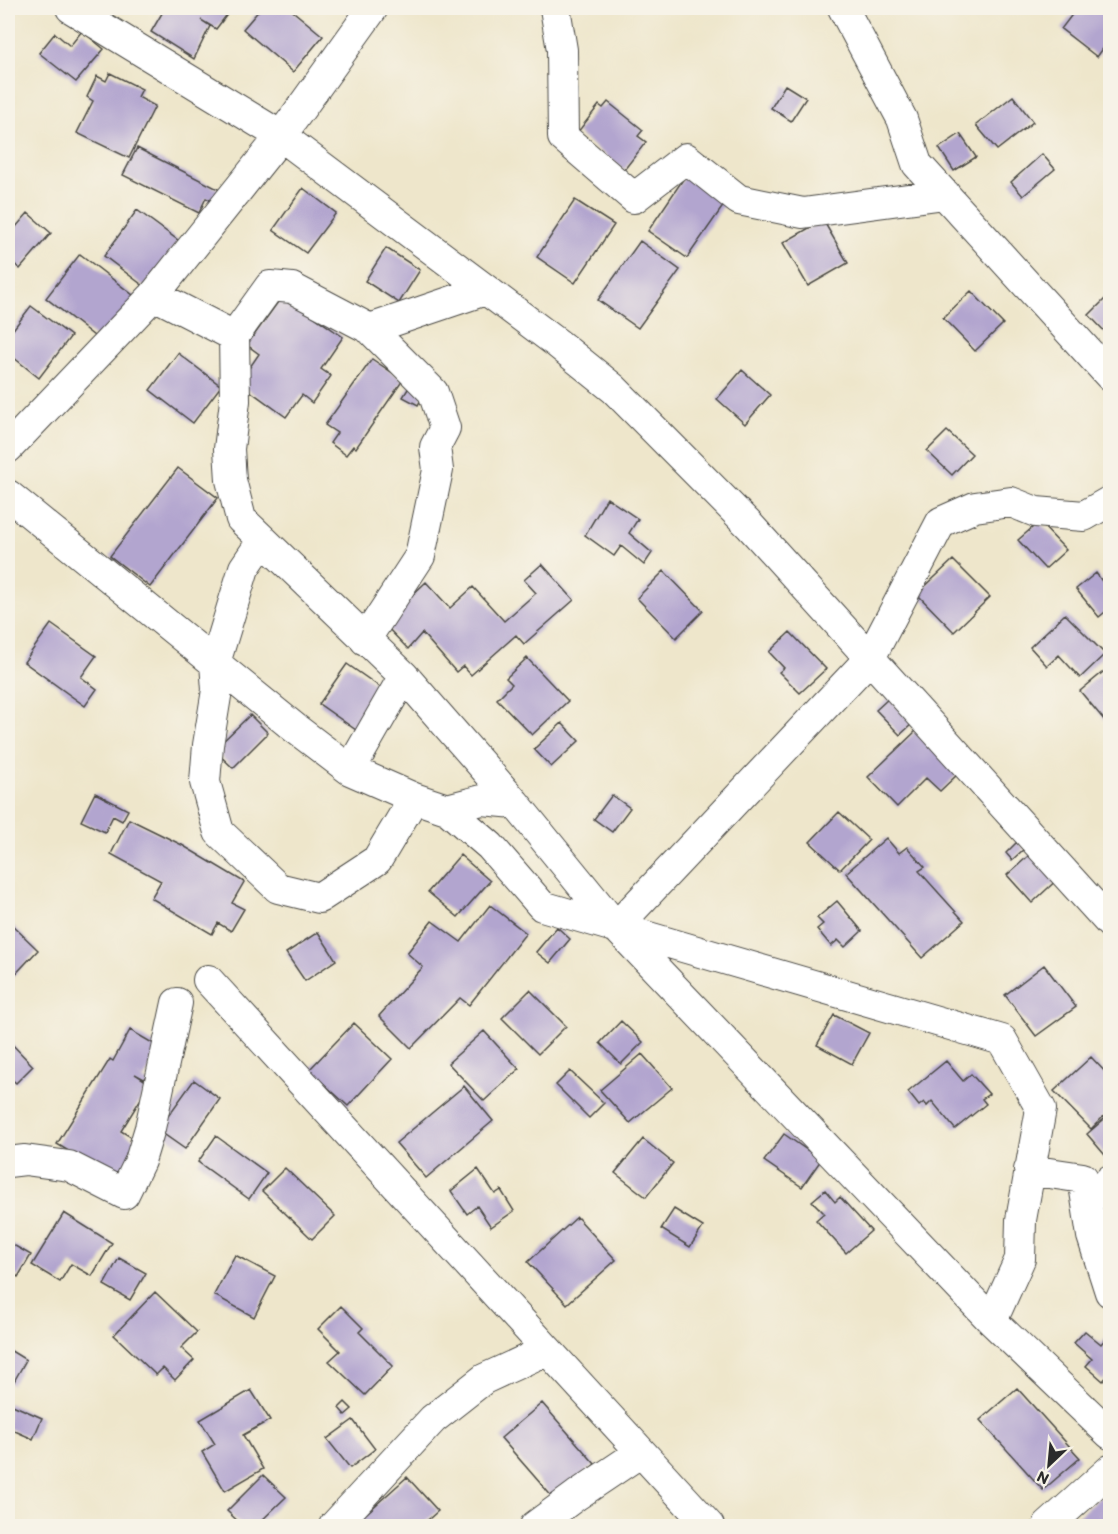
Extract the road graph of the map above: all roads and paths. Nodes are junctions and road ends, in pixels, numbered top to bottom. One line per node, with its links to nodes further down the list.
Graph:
1 (373, 8): 5 (street)
2 (555, 8): 6 (street)
3 (843, 8): 6 (street)
4 (87, 12): 5 (street)
5 (281, 136): 7 (street); 8 (street)
6 (945, 194): 11 (street)
7 (484, 290): 9 (street); 17 (street)
8 (154, 296): 10 (street); 12 (street)
9 (370, 329): 10 (street); 16 (street)
10 (234, 336): 15 (street)
11 (1110, 376)
12 (8, 447)
13 (8, 495): 18 (street)
14 (1110, 501): 17 (street)
15 (262, 540): 16 (street); 18 (street)
16 (365, 640): 19 (street)
17 (870, 658): 24 (street); 25 (street)
18 (215, 663): 20 (street); 21 (street)
19 (404, 676): 20 (street); 22 (street)
20 (350, 770): 21 (street)
21 (414, 798): 23 (street)
22 (515, 803): 23 (street); 25 (street)
23 (447, 809): 25 (street)
24 (1110, 923)
25 (616, 927): 29 (street); 33 (street)
26 (208, 980): 34 (street)
27 (177, 1003): 28 (street)
28 (8, 1162)
29 (1029, 1170): 31 (street); 33 (street)
30 (1110, 1180): 31 (street)
31 (1087, 1203): 32 (street)
32 (1110, 1292)
33 (992, 1321): 35 (street)
34 (547, 1350): 36 (street); 38 (street)
35 (1110, 1434)
36 (641, 1452): 39 (street); 40 (street)
37 (1110, 1470): 41 (street)
38 (334, 1527)
39 (536, 1527)
40 (709, 1527)
41 (1048, 1527)

